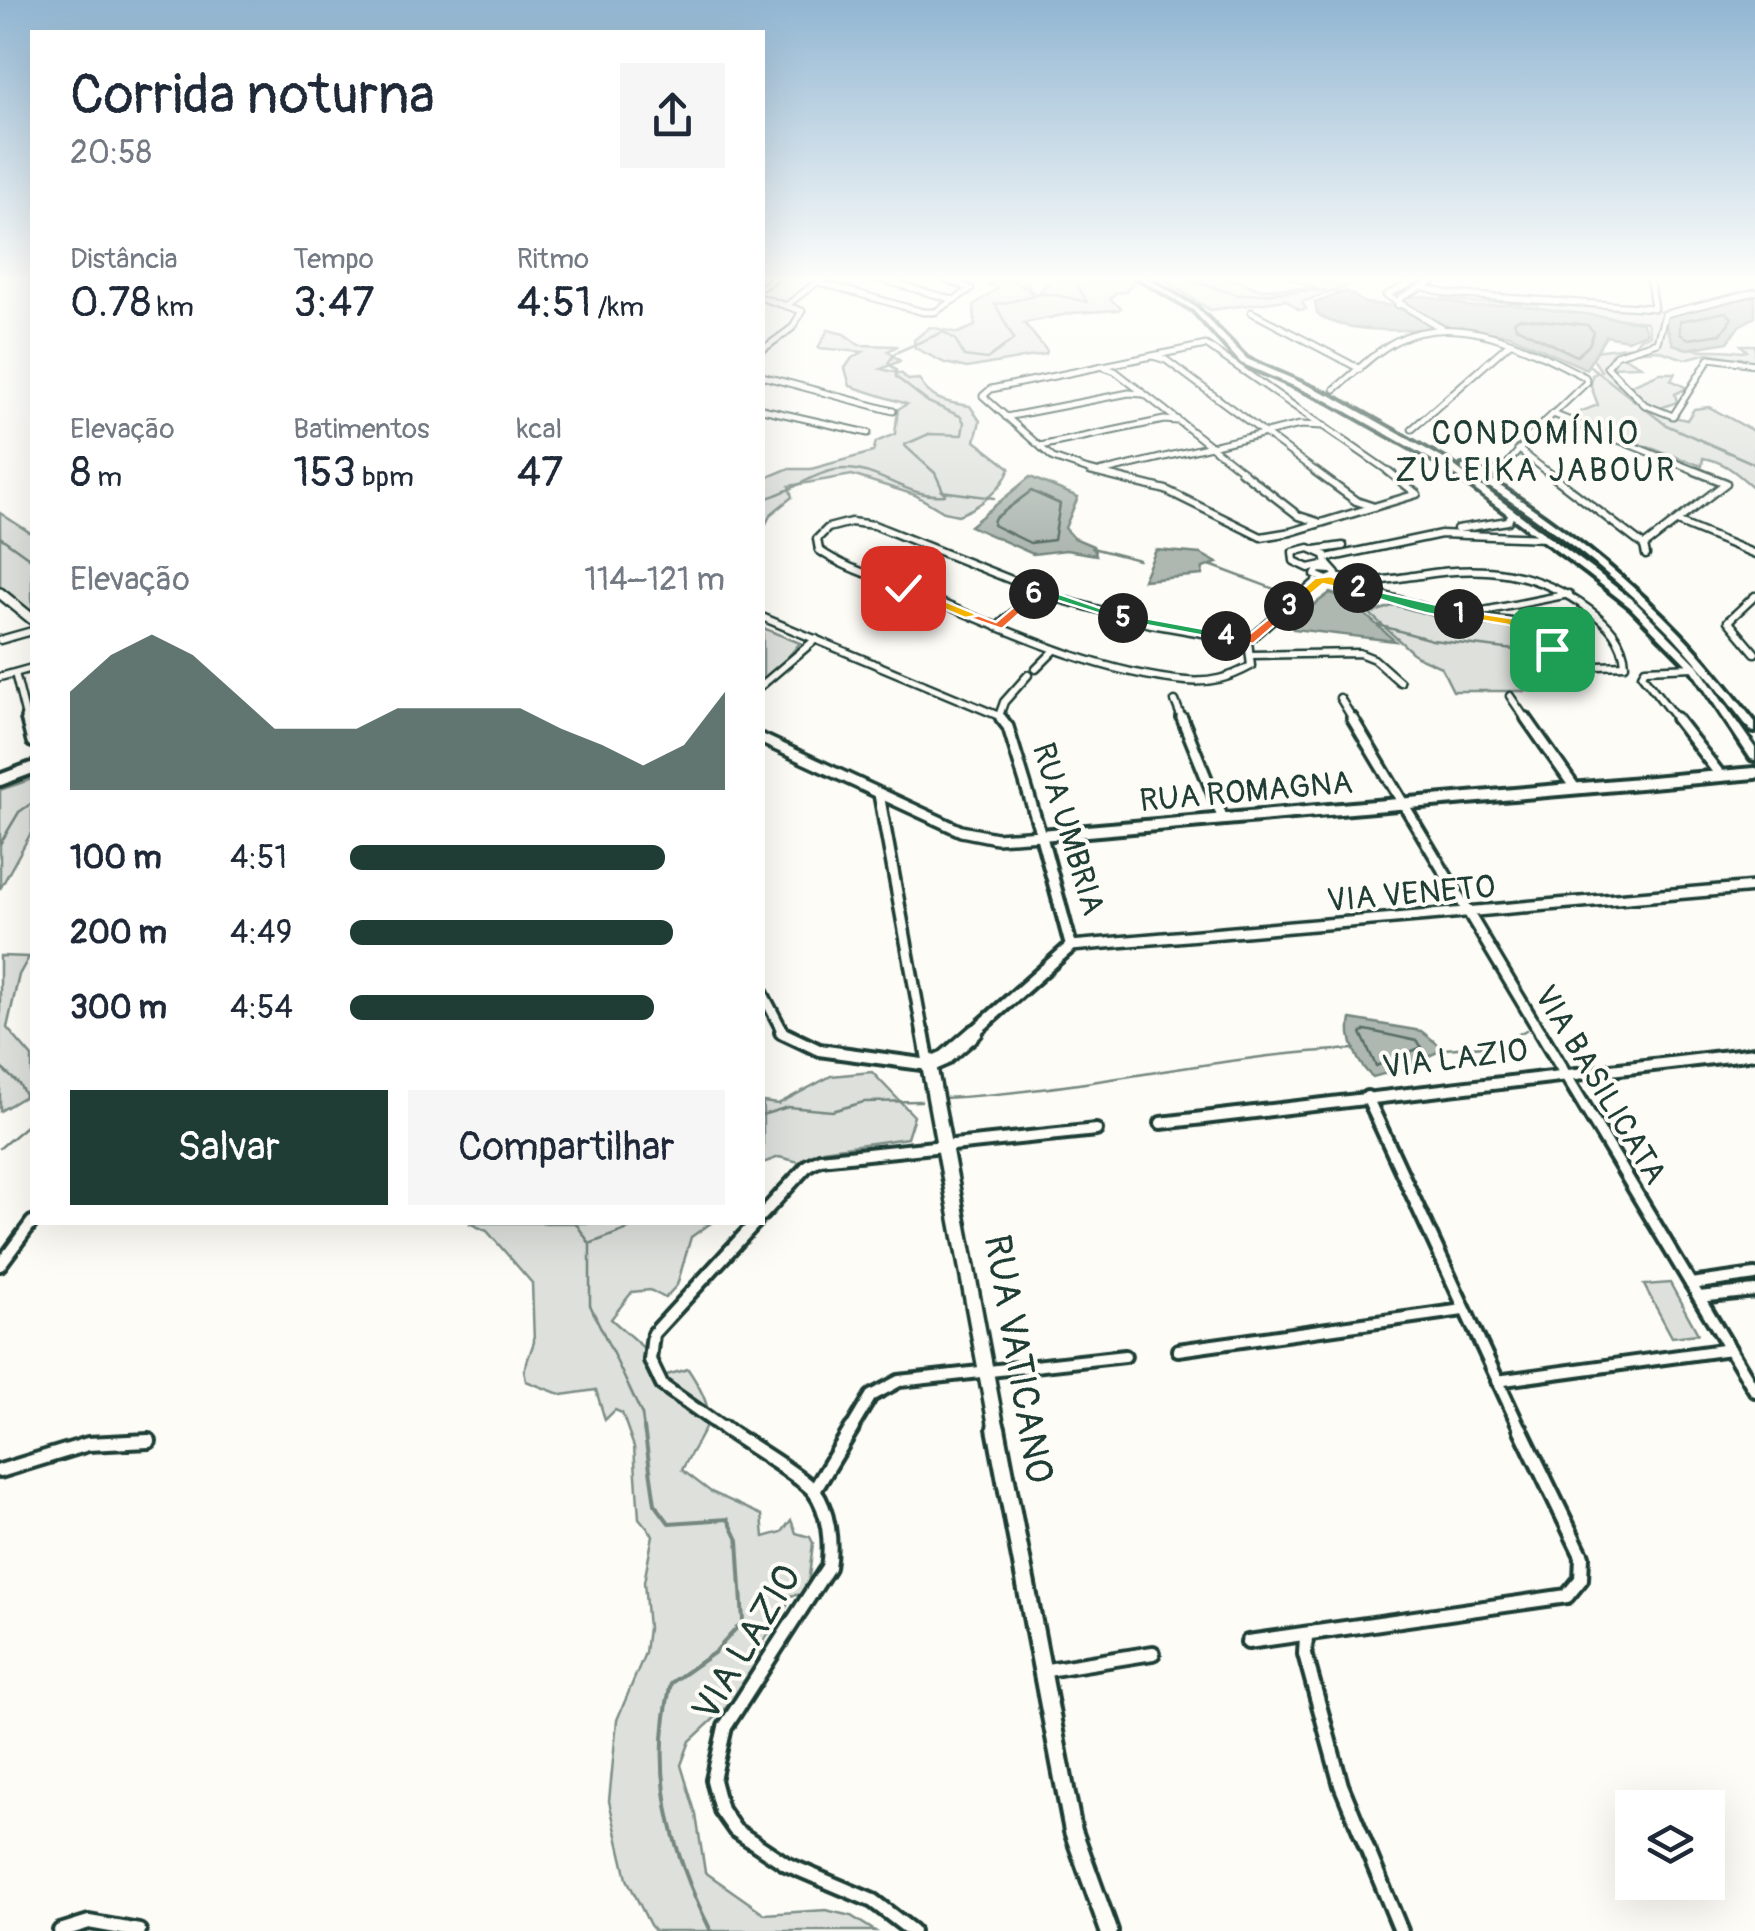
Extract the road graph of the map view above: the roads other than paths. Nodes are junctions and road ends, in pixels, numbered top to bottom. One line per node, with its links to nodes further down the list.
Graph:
1 (1098, 366): 14 (street); 25 (street)
2 (1117, 366): 14 (street)
3 (1174, 366): 30 (street)
4 (1237, 366): 24 (street)
5 (1257, 366): 36 (main road)
6 (1271, 366): 36 (main road)
7 (1354, 366): 13 (street)
8 (1364, 366): 13 (street)
9 (1484, 366): 28 (street)
10 (1561, 366): 22 (street)
11 (1608, 366): 12 (street)
12 (1705, 366)
13 (1360, 369): 17 (street)
14 (1115, 371): 16 (street)
15 (765, 377): 21 (street)
16 (1137, 388): 18 (street); 19 (street)
17 (1336, 389)
18 (1129, 393): 19 (street); 25 (street)
19 (1145, 394): 23 (street)
20 (765, 410): 29 (street)
21 (894, 411)
22 (1554, 414): 33 (street); 37 (street)
23 (1167, 417): 31 (street); 32 (street)
24 (1312, 417): 26 (street); 27 (street)
25 (1015, 420): 32 (street)
26 (1300, 425): 27 (street); 30 (street)
27 (1325, 426): 41 (street)
28 (1412, 429)
29 (868, 433)
30 (1265, 434): 31 (street); 39 (street)
31 (1212, 447): 35 (street); 44 (street)
32 (1047, 449): 35 (street)
33 (1518, 449): 34 (street); 55 (street)
34 (1508, 464): 36 (street); 38 (street)
35 (1112, 475): 51 (street)
36 (1478, 482): 38 (main road); 40 (main road)
37 (1726, 483): 46 (street)
38 (1495, 487): 43 (main road)
39 (1356, 501): 41 (street); 42 (street)
40 (1500, 504): 43 (main road); 45 (main road)
41 (1377, 508): 42 (street)
42 (1358, 513): 47 (street)
43 (1532, 514): 54 (main road)
44 (1299, 516): 47 (street); 49 (street)
45 (1515, 516): 48 (street); 53 (main road); 54 (main road)
46 (1677, 522): 55 (street); 59 (street)
47 (1322, 523): 49 (street)
48 (1486, 526): 52 (street); 57 (street)
49 (1301, 529): 50 (street)
50 (1291, 532): 51 (street); 56 (street)
51 (1266, 536): 58 (street)
52 (1496, 538): 53 (street); 62 (street)
53 (1546, 538): 82 (main road)
54 (1571, 543): 92 (main road)
55 (1644, 546): 60 (street)
56 (1305, 548): 57 (street); 58 (street)
57 (1315, 550): 62 (street)
58 (1294, 552): 61 (street)
59 (1755, 554)
60 (1646, 555)
61 (1305, 567): 62 (street); 63 (street)
62 (1330, 571): 63 (street); 65 (street); 69 (street)
63 (1315, 577): 77 (street)
64 (1038, 590): 73 (street); 73 (street); 77 (street)
65 (1570, 594): 68 (street); 81 (street)
66 (1755, 596): 79 (street)
67 (2, 598): 70 (street)
68 (1501, 608): 69 (street); 72 (street)
69 (1465, 614): 72 (street)
70 (30, 618)
71 (765, 618): 75 (street)
72 (1512, 622): 81 (street)
73 (998, 626): 78 (street)
74 (30, 631): 76 (street)
75 (816, 639): 86 (street); 93 (street)
76 (0, 640)
77 (1248, 641): 80 (street)
78 (1055, 650): 80 (street); 93 (street, RUA UMBRIA)
79 (1754, 652)
80 (1250, 655): 87 (street)
81 (1571, 667)
82 (1694, 668): 89 (main road); 100 (street)
83 (30, 669): 84 (street)
84 (16, 673): 85 (street); 95 (street)
85 (0, 678)
86 (765, 682)
87 (1400, 682)
88 (1510, 696): 102 (street)
89 (1714, 696): 92 (main road); 97 (main road)
90 (1340, 698): 104 (street, VIA BASILICATA)
91 (1175, 701): 105 (street)
92 (1739, 708): 94 (main road)
93 (998, 716): 106 (street, RUA UMBRIA)
94 (1755, 729)
95 (30, 733)
96 (765, 739): 103 (street, RUA ROMAGNA)
97 (1753, 751)
98 (30, 769): 101 (street)
99 (1755, 773): 100 (street, RUA ROMAGNA)
100 (1722, 776): 102 (street, RUA ROMAGNA)
101 (0, 780)
102 (1575, 788): 104 (street, RUA ROMAGNA)
103 (880, 794): 106 (street, RUA ROMAGNA); 112 (street, RUA VATICANO)
104 (1403, 804): 105 (street, RUA ROMAGNA); 108 (street, VIA BASILICATA)
105 (1223, 819): 106 (street, RUA ROMAGNA)
106 (1041, 835): 109 (street, RUA UMBRIA)
107 (1755, 887): 108 (street, VIA VENETO)
108 (1468, 914): 109 (street, VIA VENETO); 113 (street, VIA BASILICATA)
109 (1072, 946): 112 (street, RUA UMBRIA)
110 (765, 999): 112 (street)
111 (1755, 1053): 113 (street, VIA LAZIO)
112 (928, 1064): 117 (street, RUA VATICANO)
113 (1564, 1074): 114 (street, VIA LAZIO); 123 (street, VIA BASILICATA)
114 (1367, 1097): 115 (street, VIA LAZIO); 126 (street)
115 (1161, 1123)
116 (1096, 1130): 117 (street)
117 (946, 1144): 118 (street); 130 (street, RUA VATICANO)
118 (765, 1212)
119 (30, 1225): 121 (street)
120 (753, 1225): 135 (street)
121 (0, 1265)
122 (1755, 1275): 123 (street)
123 (1691, 1284): 125 (street, VIA BASILICATA)
124 (1755, 1290): 125 (street)
125 (1699, 1297): 128 (street, VIA BASILICATA)
126 (1462, 1310): 127 (street); 131 (street)
127 (1178, 1350)
128 (1730, 1350): 131 (street); 132 (street, VIA BASILICATA)
129 (1124, 1356): 130 (street)
130 (987, 1370): 135 (street); 139 (street, RUA VATICANO)
131 (1497, 1380): 136 (street)
132 (1755, 1391)
133 (149, 1441): 134 (street)
134 (0, 1471)
135 (814, 1491): 142 (street, VIA LAZIO)
136 (1306, 1636): 137 (street); 144 (street)
137 (1248, 1642)
138 (1153, 1653): 139 (street)
139 (1040, 1671): 143 (street, RUA VATICANO)
140 (60, 1931): 141 (street)
141 (139, 1931)
142 (912, 1931)
143 (1108, 1931)
144 (1401, 1931)

